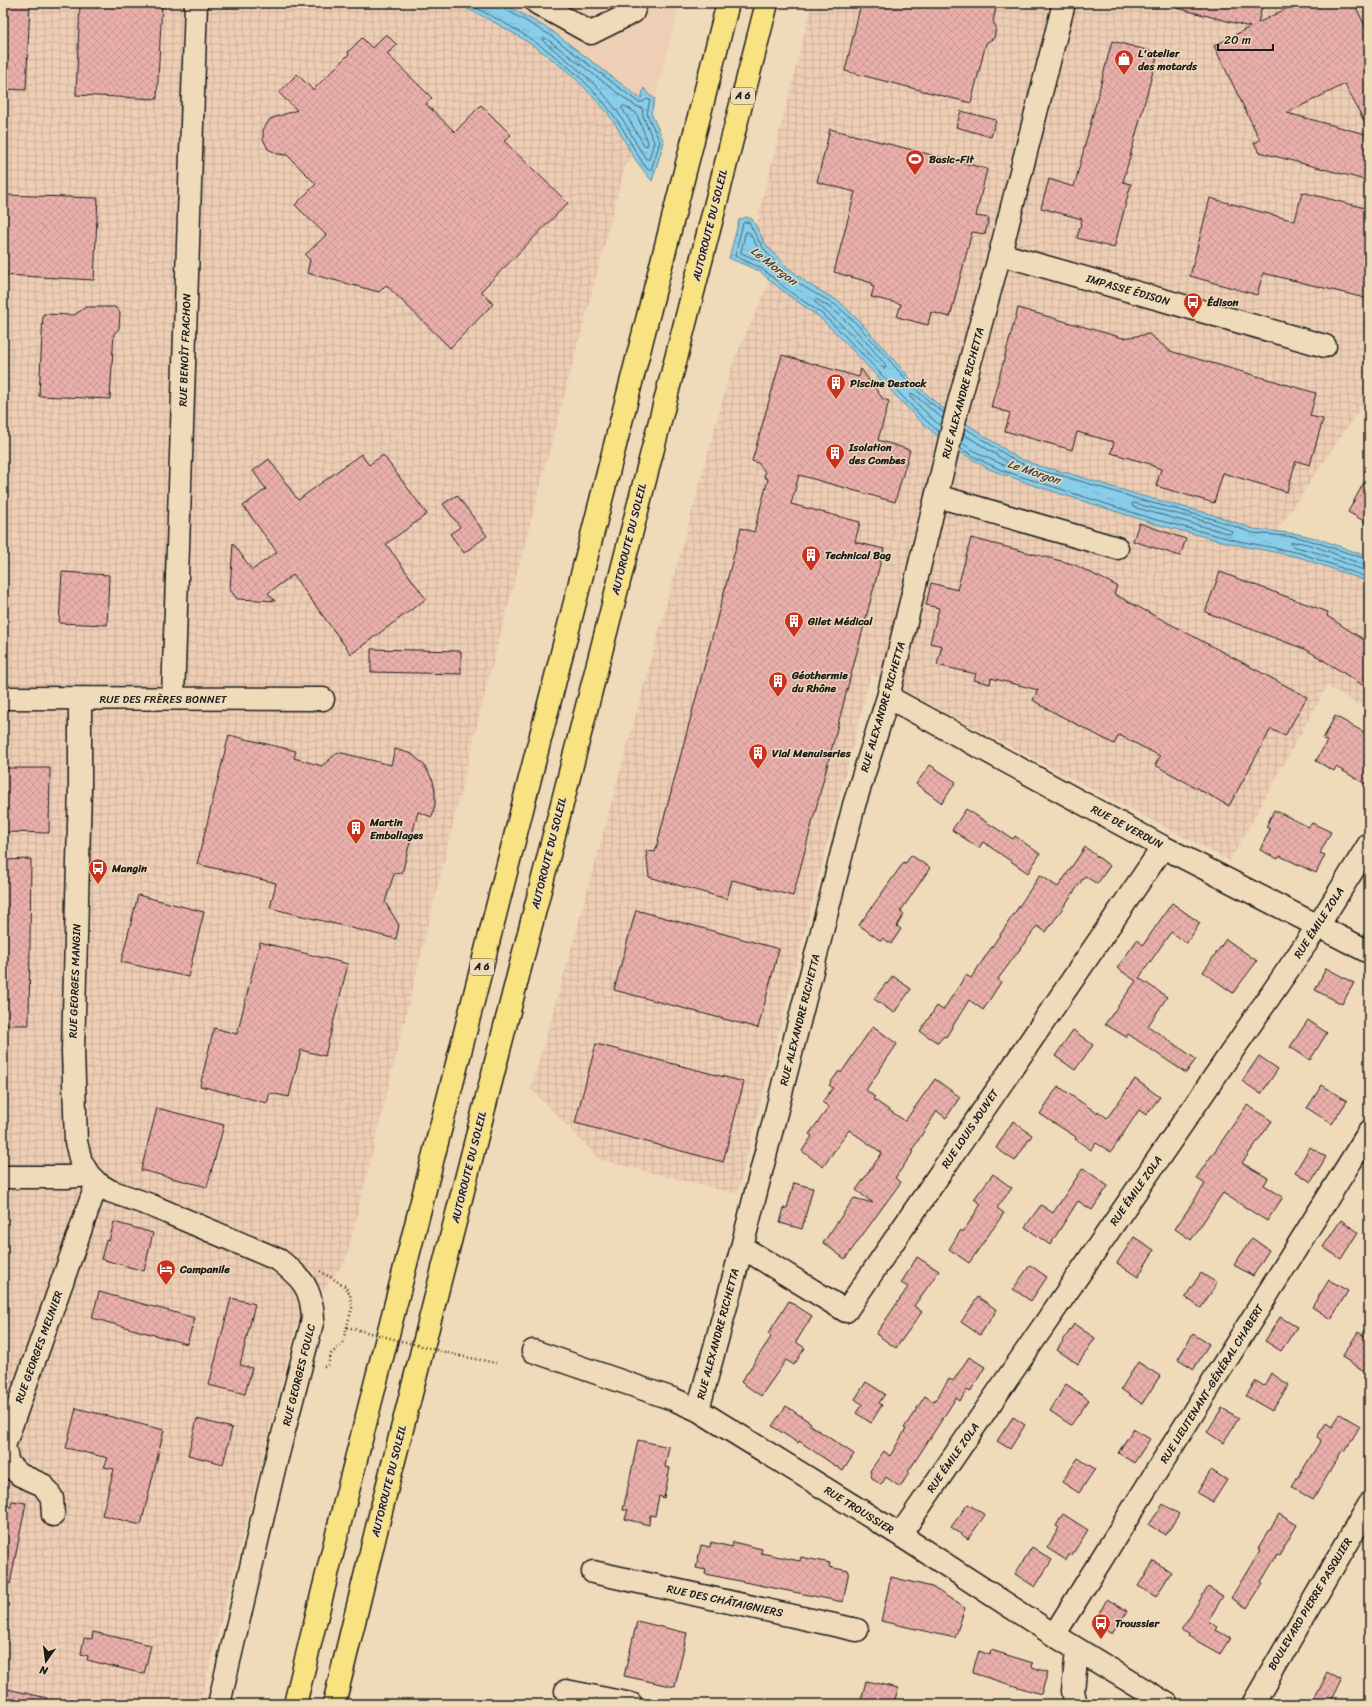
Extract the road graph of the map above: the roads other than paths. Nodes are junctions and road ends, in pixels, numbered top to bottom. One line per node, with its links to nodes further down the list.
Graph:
1 (196, 3): 13 (street, RUE BENOÎT FRACHON)
2 (537, 3): 3 (street)
3 (636, 3)
4 (728, 3): 35 (highway, A 6)
5 (767, 3): 36 (highway, AUTOROUTE DU SOLEIL / A 6)
6 (1064, 3): 7 (street, RUE ALEXANDRE RICHETTA)
7 (1000, 254): 8 (street, IMPASSE ÉDISON); 9 (street, RUE ALEXANDRE RICHETTA)
8 (1325, 346)
9 (936, 496): 10 (street); 11 (street, RUE ALEXANDRE RICHETTA)
10 (1118, 548)
11 (888, 697): 17 (street, RUE DE VERDUN); 23 (street, RUE ALEXANDRE RICHETTA)
12 (3, 698): 14 (street, RUE DES FRÈRES BONNET)
13 (173, 698): 14 (street, RUE DES FRÈRES BONNET); 15 (street, RUE DES FRÈRES BONNET)
14 (80, 699): 22 (street, RUE GEORGES MANGIN)
15 (323, 699)
16 (1369, 844): 18 (street, RUE ÉMILE ZOLA)
17 (1163, 846): 18 (street, RUE DE VERDUN); 23 (street, RUE LOUIS JOUVET)
18 (1318, 926): 19 (street, RUE DE VERDUN); 28 (street, RUE ÉMILE ZOLA)
19 (1369, 952)
20 (1369, 1132): 31 (street, RUE LIEUTENANT-GÉNÉRAL CHABERT)
21 (3, 1178): 22 (street)
22 (93, 1179): 27 (street, RUE GEORGES MEUNIER); 34 (street, RUE GEORGES FOULC)
23 (742, 1247): 25 (street, RUE ALEXANDRE RICHETTA)
24 (533, 1351): 25 (street, RUE TROUSSIER)
25 (698, 1410): 28 (street, RUE TROUSSIER)
26 (1369, 1505): 40 (street, BOULEVARD PIERRE PASQUIER)
27 (53, 1515)
28 (900, 1535): 31 (street, RUE TROUSSIER)
29 (593, 1572): 30 (street, RUE DES CHÂTAIGNIERS)
30 (857, 1630)
31 (1054, 1636): 32 (street, RUE TROUSSIER)
32 (1077, 1650): 38 (street); 39 (street, RUE TROUSSIER)
33 (566, 1691): 37 (street)
34 (219, 1704)
35 (295, 1704)
36 (334, 1704)
37 (631, 1704)
38 (1076, 1704)
39 (1167, 1704)
40 (1253, 1704)

